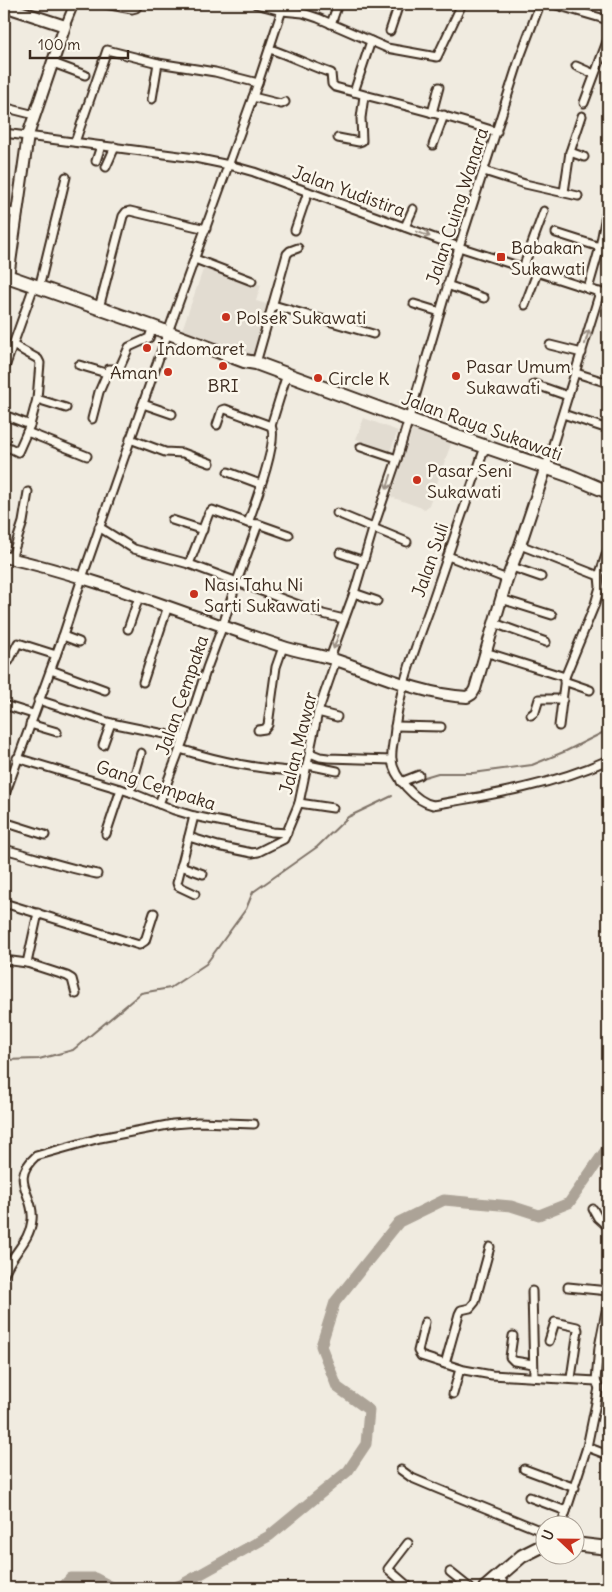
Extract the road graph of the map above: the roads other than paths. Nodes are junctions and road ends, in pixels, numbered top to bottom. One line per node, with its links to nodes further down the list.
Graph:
1 (74, 4): 15 (street)
2 (106, 4): 3 (street)
3 (139, 4)
4 (256, 4): 11 (street)
5 (338, 4): 14 (street)
6 (399, 4): 16 (street)
7 (462, 4): 18 (street)
8 (540, 4): 38 (street, Jalan Cuing Wanara)
9 (552, 4): 12 (street)
10 (4, 6): 15 (street)
11 (283, 7): 14 (street); 19 (street)
12 (580, 7): 13 (street)
13 (608, 20)
14 (331, 24): 18 (street)
15 (65, 26): 20 (street)
16 (390, 30)
17 (608, 39): 23 (street)
18 (371, 41): 27 (street)
19 (270, 49): 25 (street); 27 (street)
20 (53, 63): 24 (street); 35 (street)
21 (158, 63): 25 (street); 30 (street); 42 (street)
22 (576, 66): 23 (street)
23 (594, 74): 32 (street)
24 (84, 75)
25 (258, 83): 29 (street)
26 (439, 87): 34 (street)
27 (354, 92): 28 (street)
28 (364, 96): 34 (street); 41 (street)
29 (253, 97): 31 (street); 49 (street)
30 (152, 99)
31 (285, 102)
32 (584, 103)
33 (4, 106): 35 (street)
34 (432, 113): 36 (street)
35 (35, 115): 40 (street)
36 (444, 115): 38 (street); 43 (street)
37 (582, 116): 46 (street)
38 (496, 132): 51 (street, Jalan Cuing Wanara)
39 (4, 133): 40 (street, Jalan Yudistira)
40 (28, 136): 42 (street, Jalan Yudistira); 60 (street)
41 (338, 138)
42 (75, 142): 44 (street, Jalan Yudistira)
43 (433, 144)
44 (102, 146): 45 (street, Jalan Yudistira); 48 (street)
45 (115, 147): 49 (street, Jalan Yudistira); 50 (street)
46 (570, 152): 47 (street); 54 (street)
47 (584, 157)
48 (96, 161)
49 (229, 165): 53 (street, Jalan Yudistira); 62 (street)
50 (106, 167)
51 (484, 171): 54 (street); 65 (street, Jalan Cuing Wanara)
52 (66, 177): 74 (street)
53 (308, 192): 61 (street, Jalan Yudistira); 63 (street)
54 (564, 192): 55 (street)
55 (578, 196)
56 (608, 205): 66 (street)
57 (413, 209): 61 (street)
58 (4, 211): 60 (street)
59 (544, 211): 69 (street)
60 (18, 214): 71 (street)
61 (405, 228): 65 (street, Jalan Yudistira, one-way to 65)
62 (206, 229): 68 (street); 82 (street)
63 (295, 230)
64 (556, 233): 66 (street)
65 (459, 247): 69 (street, Jalan Yudistira); 73 (street, Jalan Cuing Wanara)
66 (600, 247): 75 (street)
67 (298, 248): 80 (street)
68 (195, 259): 72 (street); 85 (street)
69 (523, 268): 70 (street, Jalan Yudistira)
70 (537, 273): 75 (street, Jalan Yudistira); 81 (street)
71 (6, 276): 74 (highway, Jalan Raya Sukawati)
72 (252, 281)
73 (447, 285): 78 (street); 83 (street, Jalan Cuing Wanara)
74 (37, 287): 82 (highway, Jalan Raya Sukawati); 87 (street)
75 (588, 289): 76 (street, Jalan Yudistira)
76 (600, 292): 77 (street, Jalan Yudistira); 89 (street, one-way to 76)
77 (608, 295)
78 (484, 298)
79 (414, 304): 83 (street)
80 (273, 305): 86 (street); 90 (street)
81 (525, 306)
82 (99, 308): 84 (highway, Jalan Raya Sukawati)
83 (440, 312): 106 (street, Jalan Cuing Wanara)
84 (154, 327): 85 (highway, Jalan Raya Sukawati); 93 (street)
85 (168, 332): 90 (highway, Jalan Raya Sukawati); 100 (street)
86 (373, 334)
87 (12, 345): 92 (street); 99 (street)
88 (550, 345): 89 (street)
89 (582, 353): 94 (street)
90 (256, 363): 95 (highway, Jalan Raya Sukawati)
91 (79, 364): 93 (street)
92 (4, 370)
93 (106, 373): 105 (street)
94 (576, 373): 96 (street); 98 (street)
95 (287, 374): 106 (highway, Jalan Raya Sukawati); 108 (street)
96 (608, 383)
97 (534, 384): 98 (street)
98 (568, 396): 103 (street)
99 (37, 398): 101 (street); 109 (street)
100 (143, 404): 102 (street); 111 (street)
101 (66, 408)
102 (172, 414)
103 (563, 414): 110 (street); 118 (street)
104 (4, 415): 109 (street)
105 (92, 418)
106 (408, 419): 114 (highway, Jalan Raya Sukawati); 116 (street, Jalan Cuing Wanara)
107 (216, 425): 108 (street)
108 (271, 426): 120 (street)
109 (28, 429): 112 (street); 115 (street)
110 (608, 429)
111 (130, 440): 117 (street); 127 (street)
112 (4, 445)
113 (361, 447): 116 (street)
114 (485, 447): 118 (highway, Jalan Raya Sukawati); 135 (street, Jalan Suli)
115 (87, 456)
116 (397, 459): 128 (street, Jalan Cuing Wanara, one-way to 128)
117 (210, 463)
118 (546, 467): 122 (highway, Jalan Raya Sukawati); 132 (street)
119 (228, 472): 120 (street)
120 (260, 484): 125 (street)
121 (28, 492): 136 (street)
122 (608, 492)
123 (337, 513): 128 (street)
124 (172, 520): 129 (street)
125 (248, 523): 126 (street); 129 (street)
126 (258, 524): 130 (street); 144 (street, Jalan Cempaka)
127 (99, 528): 138 (street); 142 (street)
128 (373, 529): 131 (street); 137 (street, Jalan Mawar)
129 (203, 530): 138 (street)
130 (289, 535)
131 (407, 542)
132 (520, 545): 139 (street); 140 (street)
133 (608, 549): 140 (street)
134 (340, 553): 137 (street)
135 (448, 556): 143 (street); 166 (street, Jalan Suli)
136 (8, 558): 142 (street)
137 (364, 561): 145 (street, Jalan Mawar)
138 (189, 564): 144 (street)
139 (512, 567): 141 (street); 143 (street)
140 (599, 576): 164 (street)
141 (541, 577)
142 (82, 578): 146 (street); 155 (street)
143 (507, 579): 147 (street)
144 (236, 581): 151 (street); 153 (street, Jalan Cempaka)
145 (354, 593): 148 (street); 151 (street, Jalan Mawar)
146 (139, 597): 149 (street); 154 (street)
147 (501, 599): 150 (street); 152 (street)
148 (376, 601)
149 (168, 606): 153 (street); 165 (street)
150 (552, 616)
151 (344, 619): 161 (street, Jalan Mawar, one-way to 161)
152 (494, 623): 157 (street); 159 (street)
153 (223, 625): 158 (street); 183 (street, Jalan Cempaka)
154 (128, 629)
155 (63, 636): 156 (street); 160 (street)
156 (79, 642)
157 (546, 642)
158 (283, 647): 161 (street); 181 (street)
159 (485, 652): 164 (street); 166 (street)
160 (56, 655): 162 (street); 163 (street)
161 (333, 659): 166 (street); 172 (street, Jalan Mawar)
162 (9, 661)
163 (51, 670): 167 (street); 170 (street)
164 (564, 679): 168 (street); 169 (street)
165 (143, 682)
166 (403, 683): 178 (street, Jalan Suli)
167 (105, 690)
168 (590, 690)
169 (563, 699): 174 (street); 179 (street)
170 (38, 700): 173 (street); 176 (street)
171 (4, 705): 173 (street)
172 (318, 712): 175 (street); 187 (street, Jalan Mawar)
173 (34, 714): 177 (street)
174 (531, 715)
175 (336, 717)
176 (111, 723): 183 (street); 184 (street)
177 (30, 724): 182 (street); 188 (street)
178 (395, 726): 180 (street); 189 (street, Jalan Suli)
179 (559, 726)
180 (441, 727)
181 (258, 730)
182 (57, 732)
183 (184, 738): 185 (street, Jalan Cempaka)
184 (103, 745)
185 (180, 749): 191 (street); 201 (street, Jalan Cempaka)
186 (141, 753): 198 (street)
187 (310, 753): 189 (street); 191 (street, Jalan Mawar)
188 (17, 758): 194 (street); 197 (street, Gang Cempaka)
189 (392, 760): 196 (street)
190 (608, 760): 196 (street)
191 (306, 769): 192 (street); 200 (street, Jalan Mawar)
192 (337, 771)
193 (4, 772): 194 (street)
194 (12, 775): 199 (street)
195 (419, 775): 196 (street)
196 (401, 782)
197 (121, 789): 198 (street, Gang Cempaka); 206 (street)
198 (130, 792): 201 (street, Gang Cempaka)
199 (4, 797)
200 (299, 803): 202 (street); 205 (street, Jalan Mawar)
201 (159, 804): 203 (street, Gang Cempaka)
202 (333, 808)
203 (194, 816): 205 (street, Gang Cempaka); 208 (street)
204 (4, 822): 207 (street)
205 (287, 833): 208 (street)
206 (106, 834)
207 (45, 835)
208 (189, 837): 210 (street)
209 (4, 849): 211 (street)
210 (181, 866): 212 (street); 213 (street)
211 (97, 874)
212 (203, 874)
213 (195, 894)
214 (4, 903): 215 (street)
215 (38, 913): 216 (street); 218 (street)
216 (154, 914)
217 (4, 960): 218 (street)
218 (28, 963): 219 (street)
219 (76, 994)
220 (254, 1124): 224 (street)
221 (593, 1208): 222 (street)
222 (608, 1227)
223 (490, 1247): 232 (street)
224 (4, 1275)
225 (568, 1287): 227 (street)
226 (532, 1291): 233 (street)
227 (608, 1291)
228 (608, 1301): 237 (street)
229 (425, 1322): 232 (street)
230 (513, 1336): 233 (street)
231 (549, 1341): 236 (street)
232 (445, 1364): 234 (street)
233 (533, 1364): 235 (street)
234 (460, 1368): 235 (street); 239 (street)
235 (534, 1377): 236 (street)
236 (571, 1378): 237 (street)
237 (598, 1385): 238 (street); 240 (street)
238 (608, 1389)
239 (453, 1394)
240 (587, 1447): 241 (street); 244 (street)
241 (608, 1454)
242 (524, 1469): 244 (street)
243 (401, 1470): 248 (street)
244 (574, 1488): 246 (street)
245 (529, 1496): 246 (street)
246 (566, 1511): 247 (street)
247 (565, 1514)
248 (534, 1528)
249 (408, 1543): 255 (street)
250 (584, 1545): 251 (highway)
251 (608, 1548)
252 (534, 1550): 254 (highway)
253 (450, 1572): 256 (street)
254 (498, 1575): 257 (highway); 258 (street)
255 (410, 1588)
256 (470, 1588)
257 (485, 1588)
258 (507, 1588)

